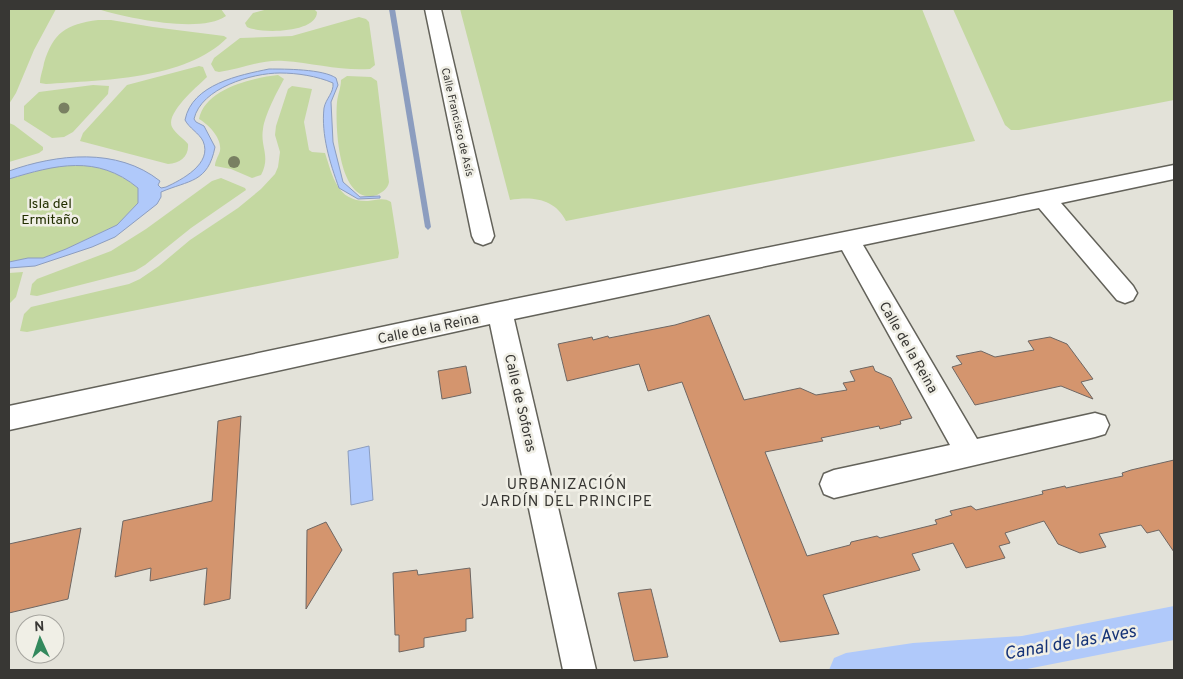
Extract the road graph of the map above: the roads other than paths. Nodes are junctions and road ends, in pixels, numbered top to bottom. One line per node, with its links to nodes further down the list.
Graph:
1 (433, 9): 4 (street, Calle Francisco de Asís)
2 (1174, 172): 3 (street, Calle de la Reina)
3 (1045, 200): 5 (street, Calle de la Reina); 6 (street)
4 (483, 236)
5 (848, 240): 7 (street, Calle de la Reina); 10 (street, Calle de la Reina)
6 (1125, 293)
7 (500, 312): 8 (street, Calle de la Reina); 12 (street, Calle de Soforas)
8 (9, 418)
9 (1095, 425): 10 (street)
10 (970, 453): 11 (street)
11 (834, 484)
12 (580, 670)

